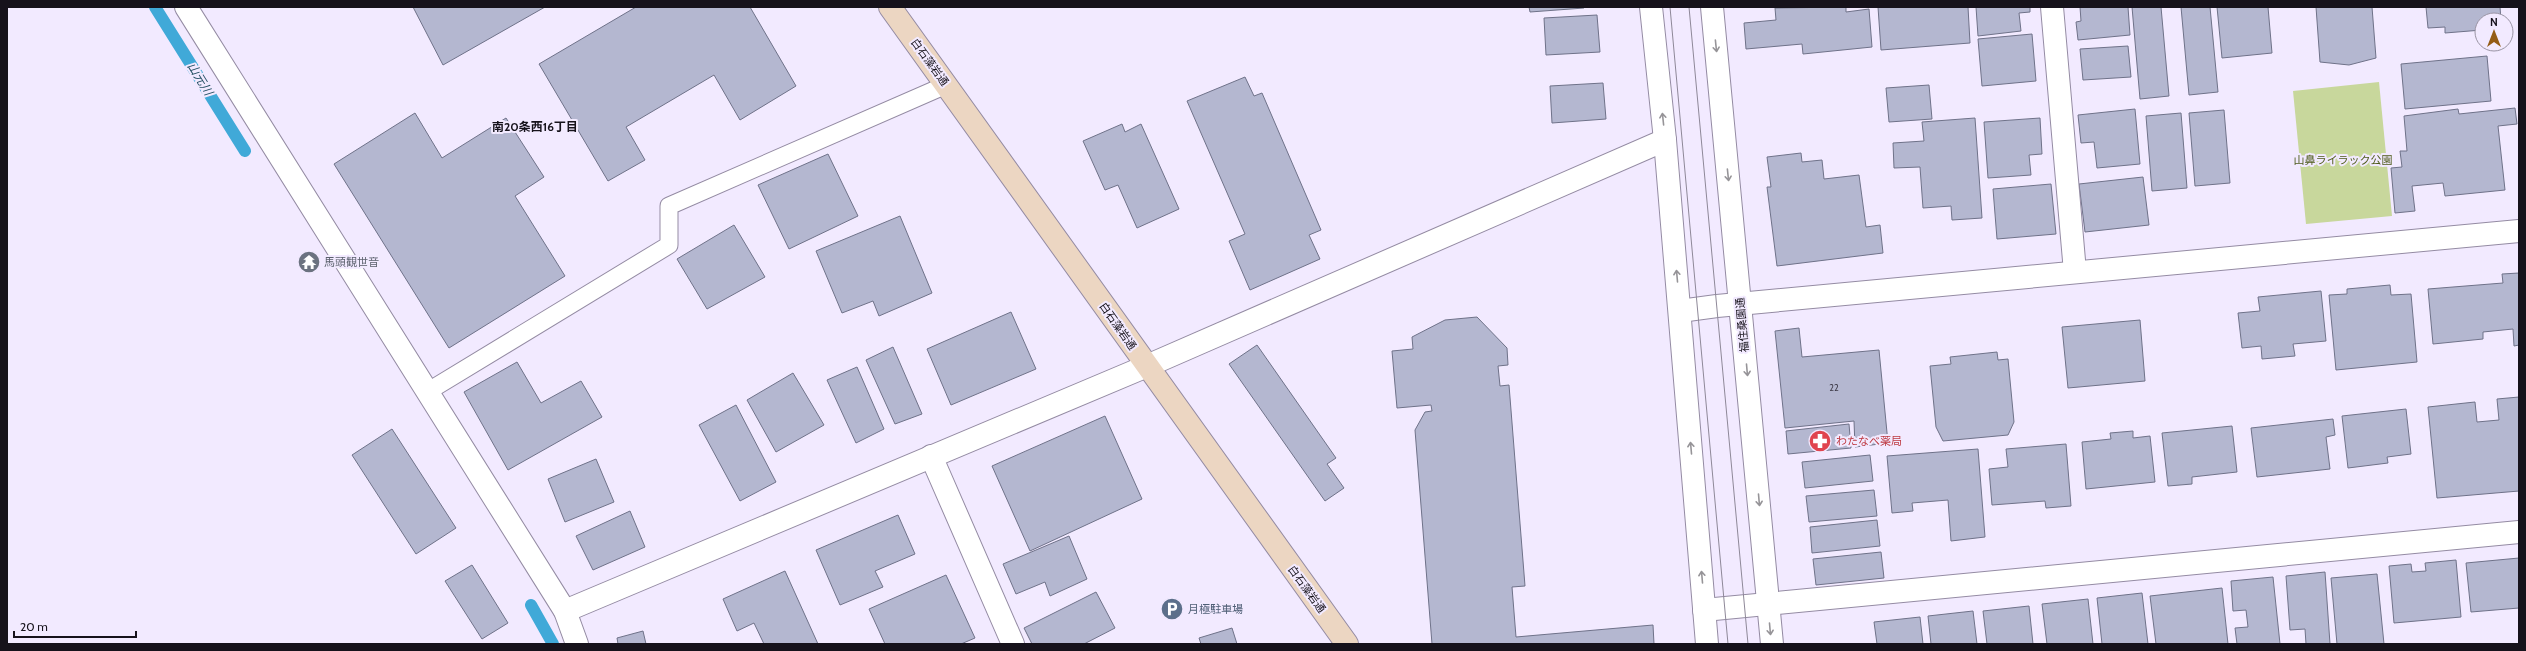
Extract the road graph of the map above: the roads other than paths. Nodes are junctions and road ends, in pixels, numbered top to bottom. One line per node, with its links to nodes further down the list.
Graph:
1 (186, 7): 13 (street)
2 (890, 7): 6 (main road, 白石藻岩通)
3 (1651, 7): 7 (street, one-way to 3)
4 (1712, 7): 10 (street, 福住桑園通, one-way to 10)
5 (2052, 7): 9 (street)
6 (946, 85): 12 (main road, 白石藻岩通); 13 (lane)
7 (1665, 140): 11 (street, one-way to 7); 12 (street)
8 (2519, 231): 9 (street)
9 (2075, 272): 10 (street)
10 (1740, 304): 11 (street); 16 (street, 福住桑園通, one-way to 16)
11 (1680, 311): 17 (street, one-way to 11)
12 (1147, 366): 14 (street); 21 (main road, 白石藻岩通)
13 (427, 392): 18 (street)
14 (931, 456): 18 (street); 20 (street)
15 (2519, 532): 16 (street)
16 (1768, 604): 17 (street); 23 (street, 福住桑園通, one-way to 23)
17 (1704, 610): 22 (street)
18 (565, 611): 19 (street)
19 (577, 644)
20 (1013, 644)
21 (1347, 644)
22 (1707, 644)
23 (1772, 644)

